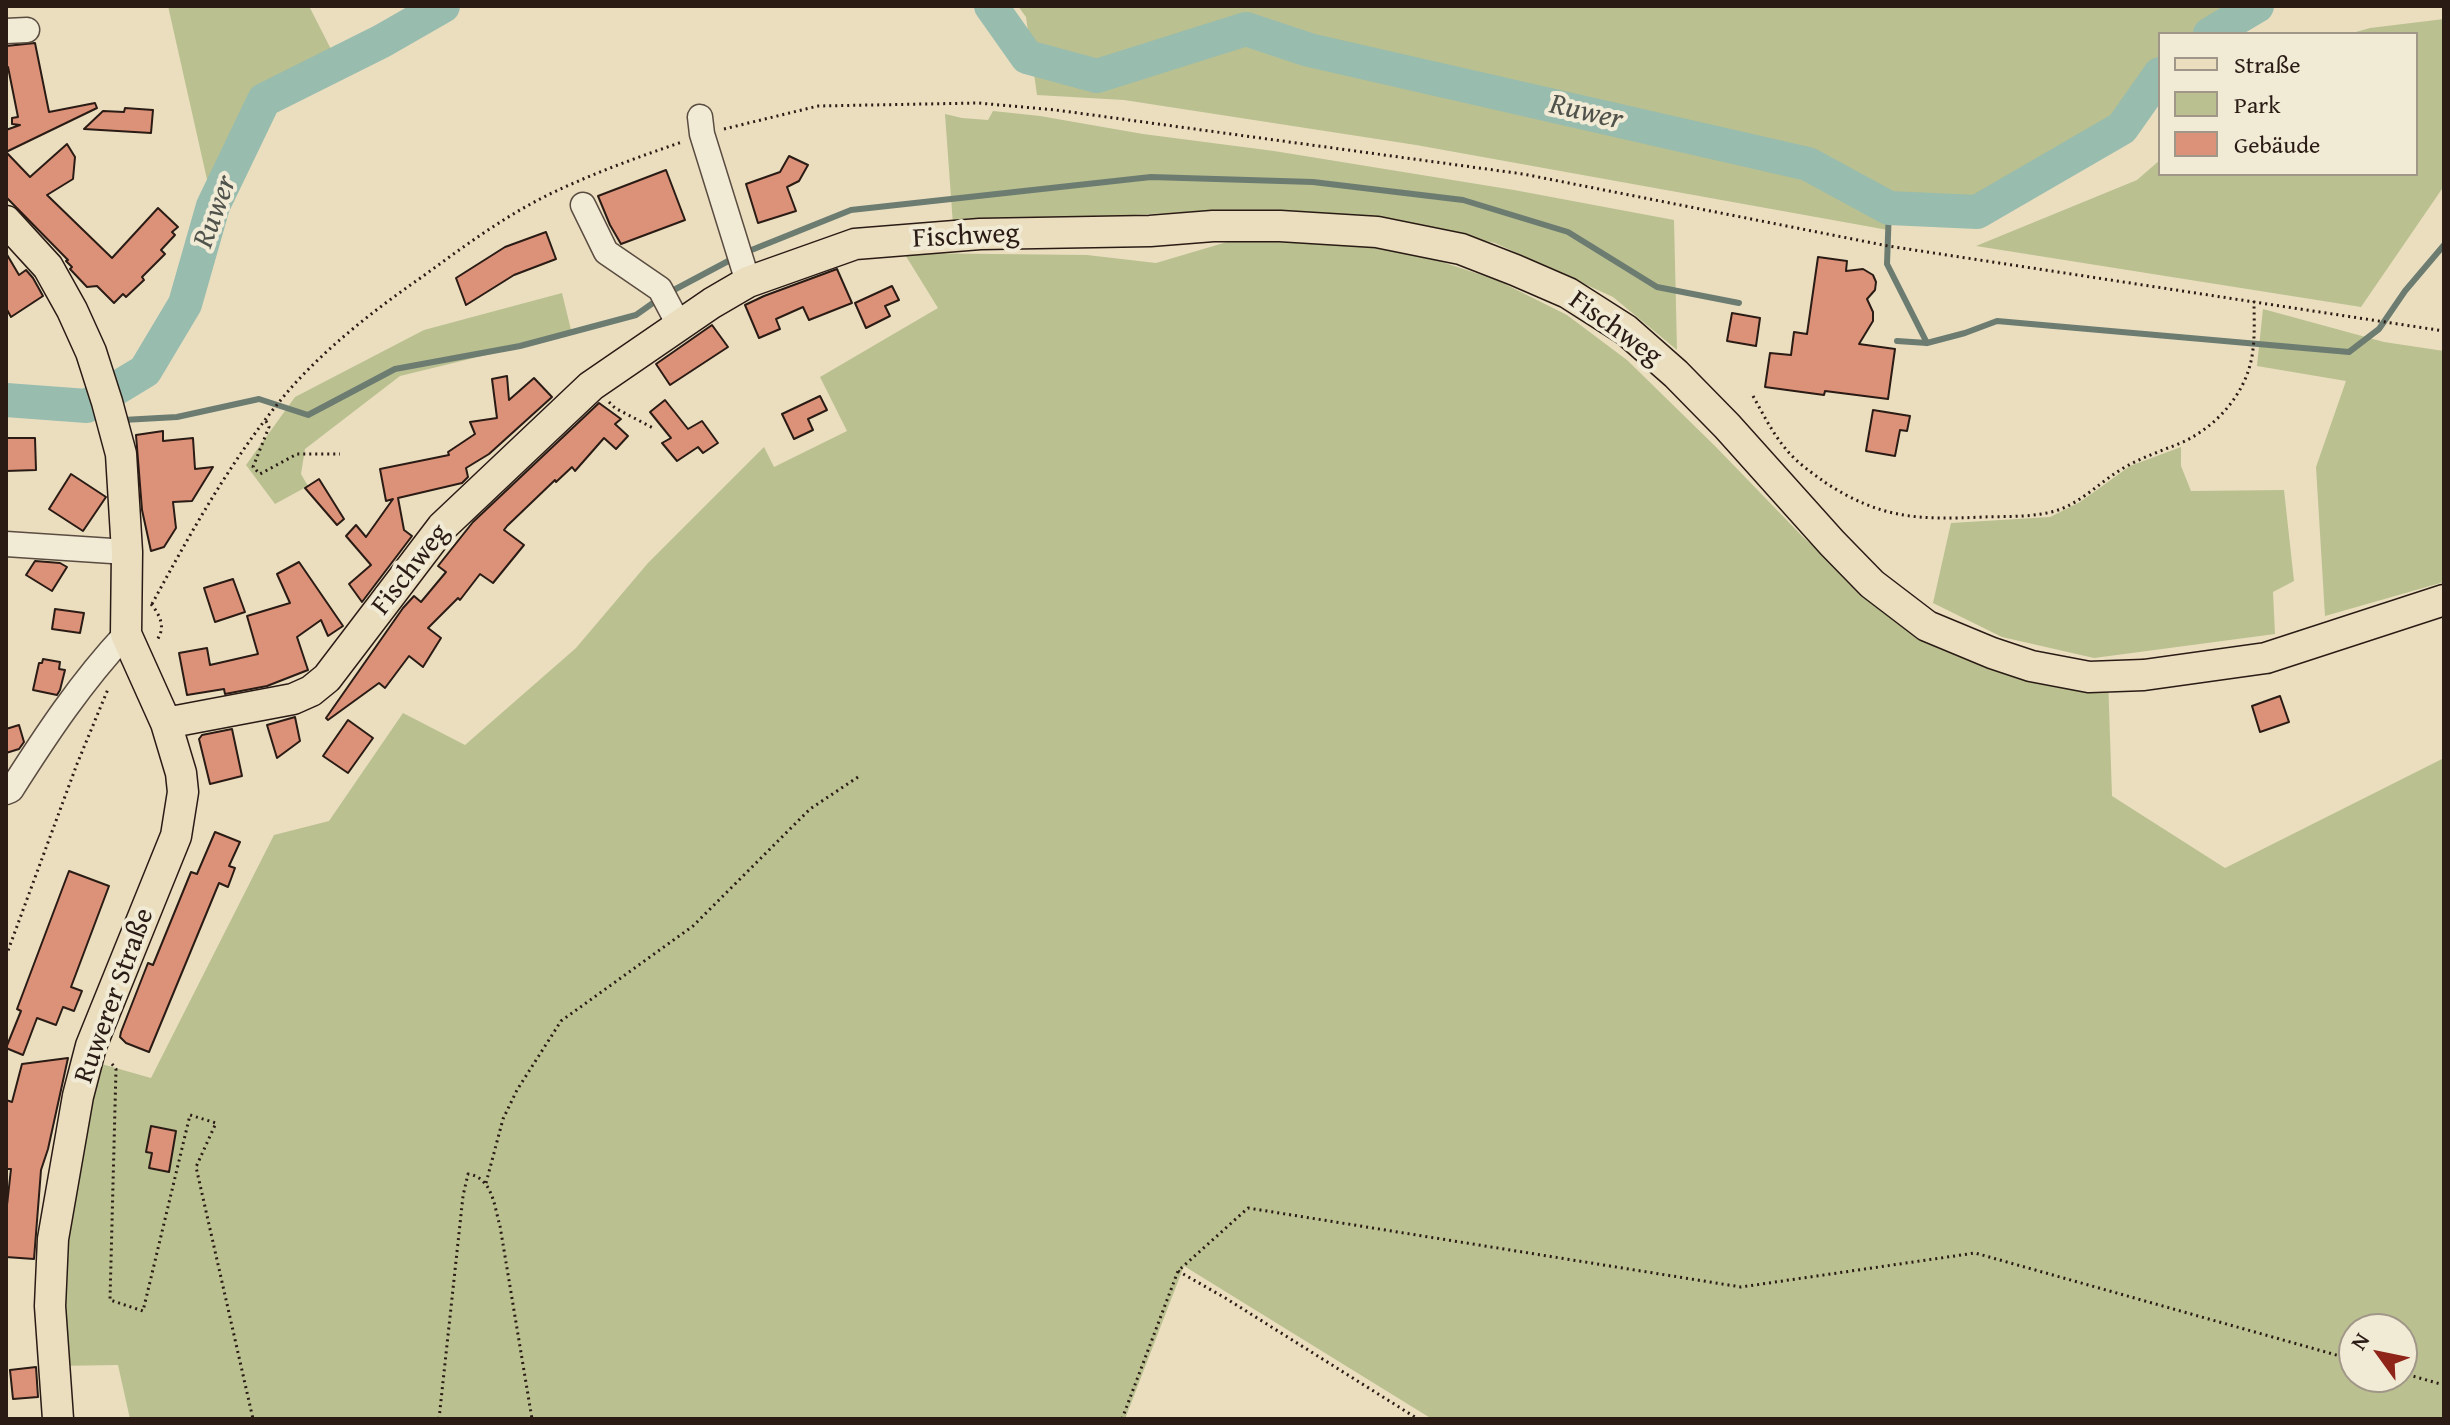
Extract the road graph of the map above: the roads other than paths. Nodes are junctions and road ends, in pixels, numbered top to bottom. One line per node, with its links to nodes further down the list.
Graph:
1 (701, 126): 4 (street)
2 (583, 205): 5 (street)
3 (6, 221): 7 (main road, Ruwerer Straße)
4 (741, 262): 5 (main road, Fischweg); 8 (main road, Fischweg)
5 (669, 306): 10 (main road, Fischweg)
6 (6, 544): 7 (street)
7 (127, 552): 9 (main road, Ruwerer Straße)
8 (2444, 600)
9 (126, 634): 10 (main road, Ruwerer Straße); 11 (street)
10 (166, 723): 12 (main road, Ruwerer Straße)
11 (8, 794)
12 (58, 1419)

